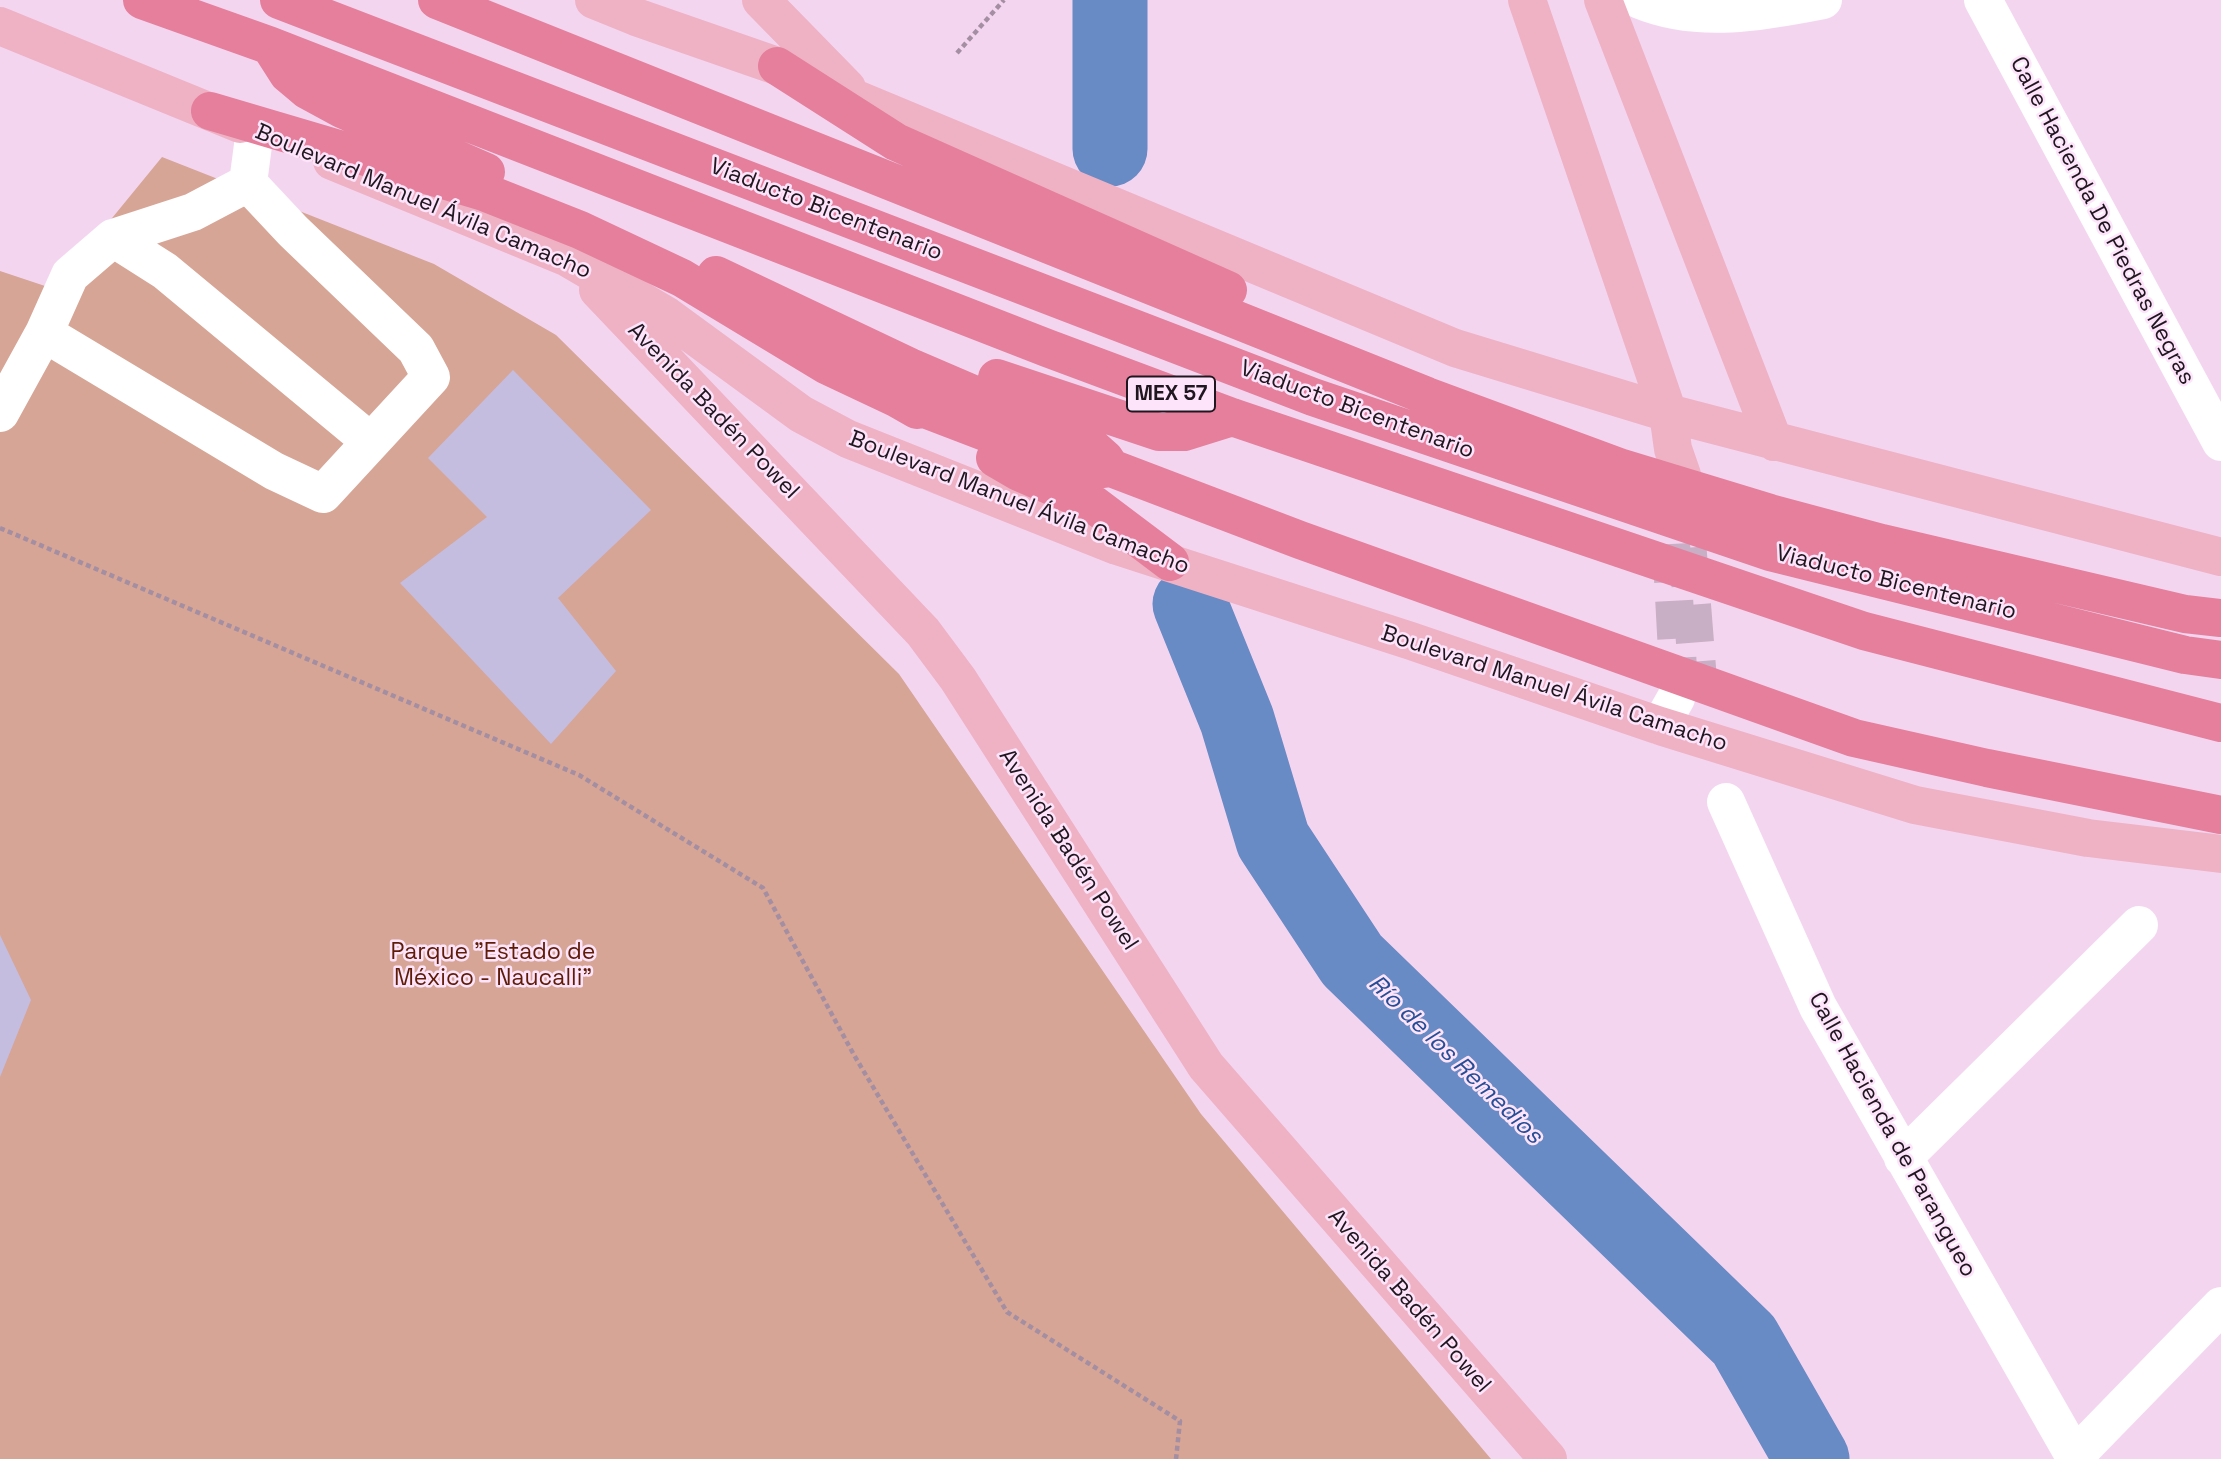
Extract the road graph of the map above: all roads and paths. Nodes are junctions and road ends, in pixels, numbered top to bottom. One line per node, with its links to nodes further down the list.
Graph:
1 (142, 0): 13 (highway, MEX 57)
2 (279, 0): 38 (highway, Viaducto Bicentenario)
3 (437, 0): 25 (highway)
4 (594, 0): 15 (main road)
5 (761, 0): 16 (main road)
6 (1004, 0): 14 (path)
7 (1527, 0): 32 (main road)
8 (1603, 0): 29 (main road)
9 (1640, 0): 10 (street)
10 (1823, 0)
11 (1983, 0): 30 (street, Calle Hacienda De Piedras Negras)
12 (0, 26): 17 (main road, Boulevard Manuel Ávila Camacho)
13 (271, 46): 23 (highway); 27 (highway, MEX 57)
14 (957, 53)
15 (777, 66): 16 (main road); 25 (highway)
16 (861, 102): 32 (main road)
17 (210, 111): 18 (main road, Boulevard Manuel Ávila Camacho); 23 (highway)
18 (255, 130): 19 (street); 21 (main road, Boulevard Manuel Ávila Camacho)
19 (247, 183): 20 (street); 28 (street)
20 (113, 239): 22 (street); 28 (street)
21 (568, 258): 36 (main road, Boulevard Manuel Ávila Camacho); 51 (main road, Avenida Badén Powel)
22 (44, 332): 26 (street); 28 (street)
23 (903, 382): 24 (highway); 31 (highway); 33 (highway)
24 (1034, 392): 27 (highway); 31 (highway)
25 (1427, 396): 37 (highway)
26 (0, 413)
27 (1232, 417): 40 (highway, MEX 57)
28 (371, 442)
29 (1774, 442): 32 (main road); 35 (main road)
30 (2221, 442)
31 (1064, 447): 33 (highway); 44 (highway)
32 (1672, 452)
33 (1019, 472): 36 (highway)
34 (0, 528): 50 (path)
35 (2221, 557)
36 (1170, 562): 41 (main road, Boulevard Manuel Ávila Camacho)
37 (2221, 618)
38 (2221, 660)
39 (1689, 691): 41 (street); 42 (main road)
40 (2221, 723)
41 (1660, 726): 42 (main road, Boulevard Manuel Ávila Camacho)
42 (1716, 743): 45 (main road, Boulevard Manuel Ávila Camacho)
43 (1726, 802): 47 (street, Calle Hacienda de Parangueo)
44 (2221, 815)
45 (2221, 854)
46 (2139, 925): 47 (street)
47 (1903, 1158): 49 (street, Calle Hacienda de Parangueo)
48 (2221, 1306): 49 (street)
49 (2075, 1457)
50 (1175, 1459)
51 (1548, 1459)

